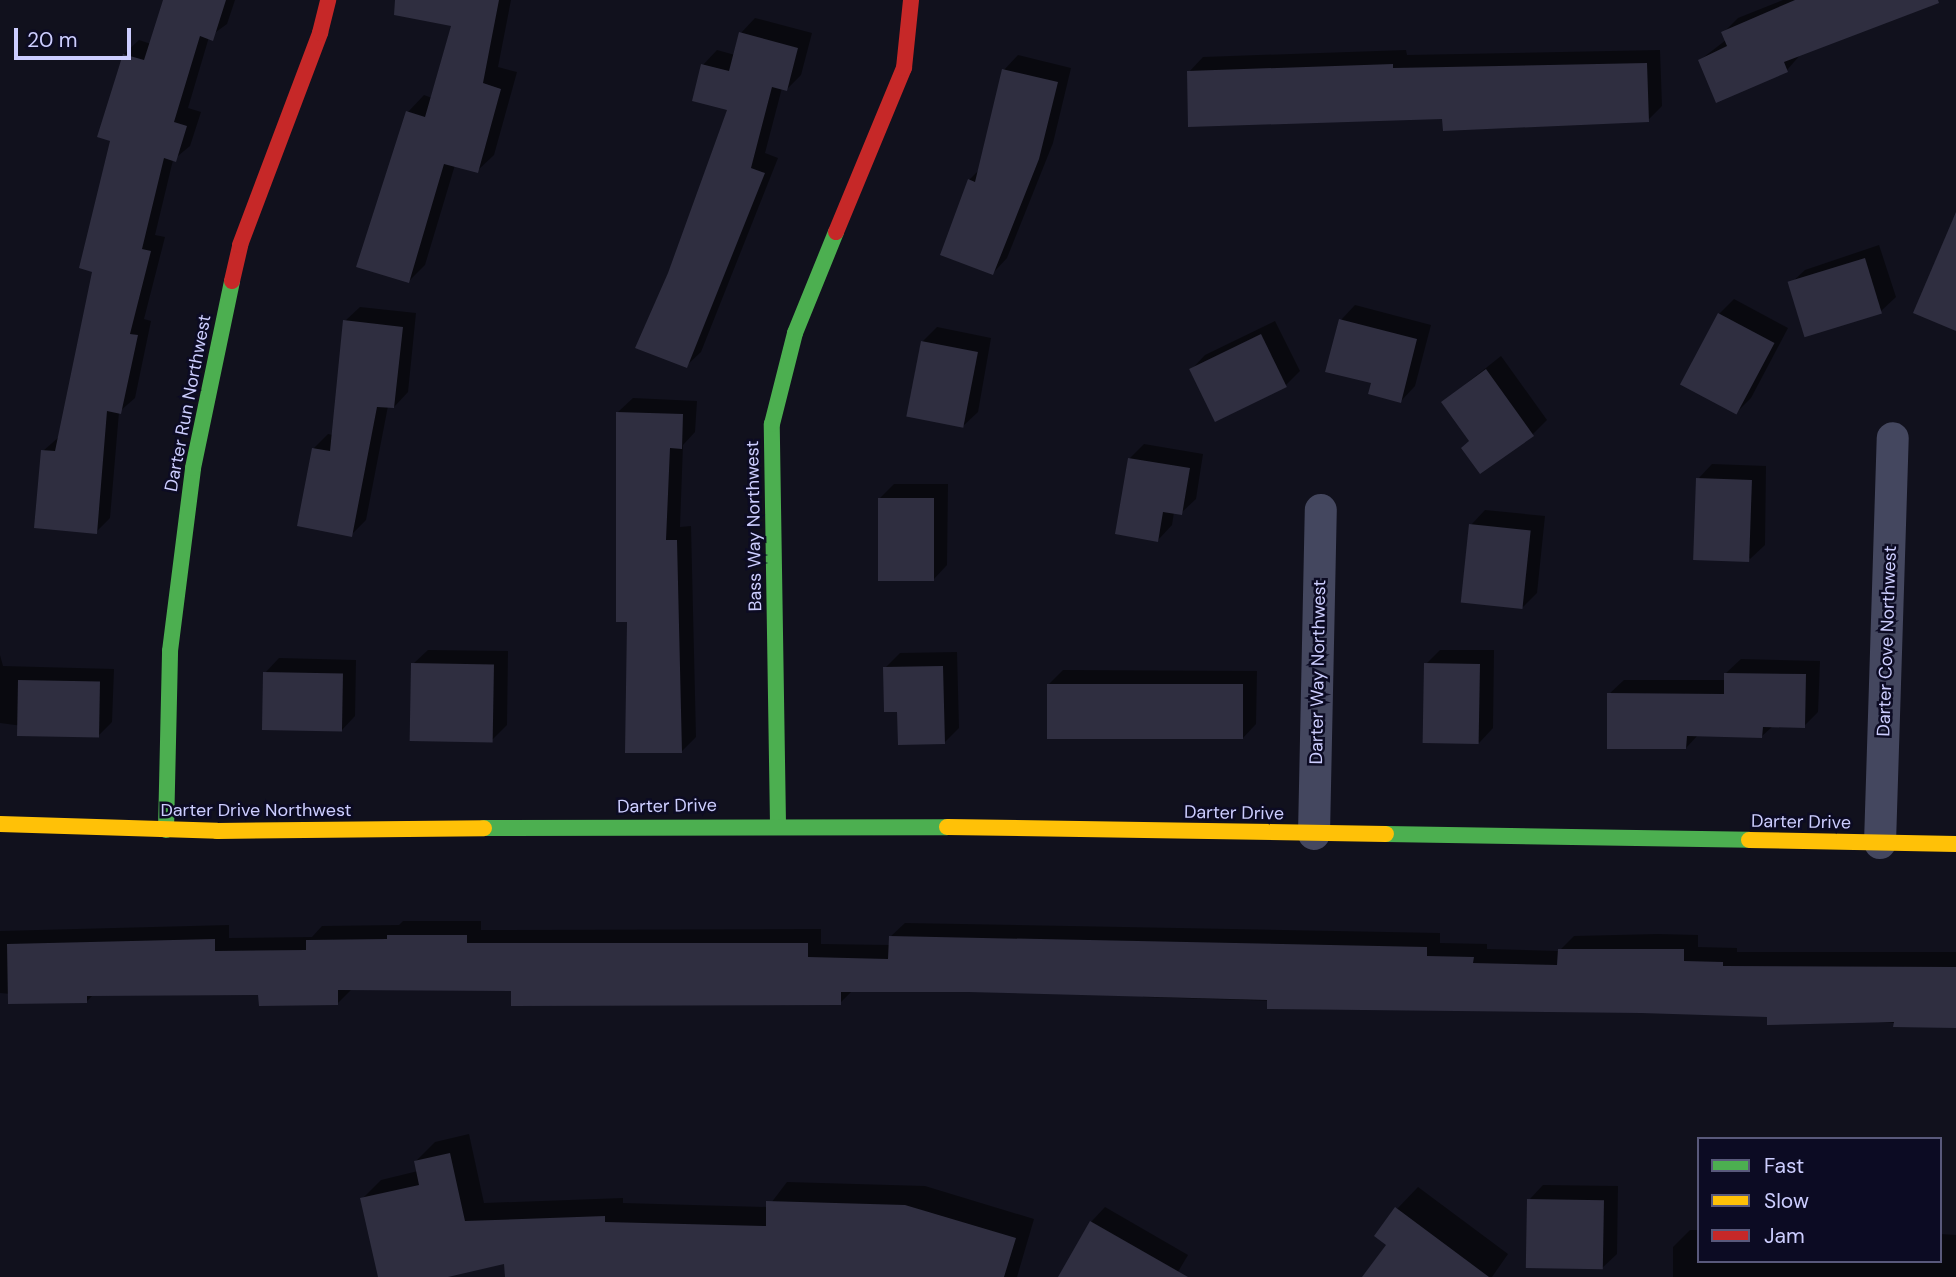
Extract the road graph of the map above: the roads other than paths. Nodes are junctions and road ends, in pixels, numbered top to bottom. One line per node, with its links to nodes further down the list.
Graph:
1 (328, 0): 8 (street, Darter Run Northwest)
2 (911, 0): 6 (street, Bass Way Northwest)
3 (1893, 438): 10 (street, Darter Cove Northwest)
4 (1321, 510): 9 (street, Darter Way Northwest)
5 (0, 824): 8 (street, Darter Drive Northwest)
6 (778, 824): 7 (street, Darter Drive); 9 (street, Darter Drive)
7 (512, 828): 8 (street, Darter Drive Northwest)
8 (166, 830)
9 (1314, 834): 10 (street, Darter Drive)
10 (1880, 843): 11 (street, Darter Drive)
11 (1956, 844)

